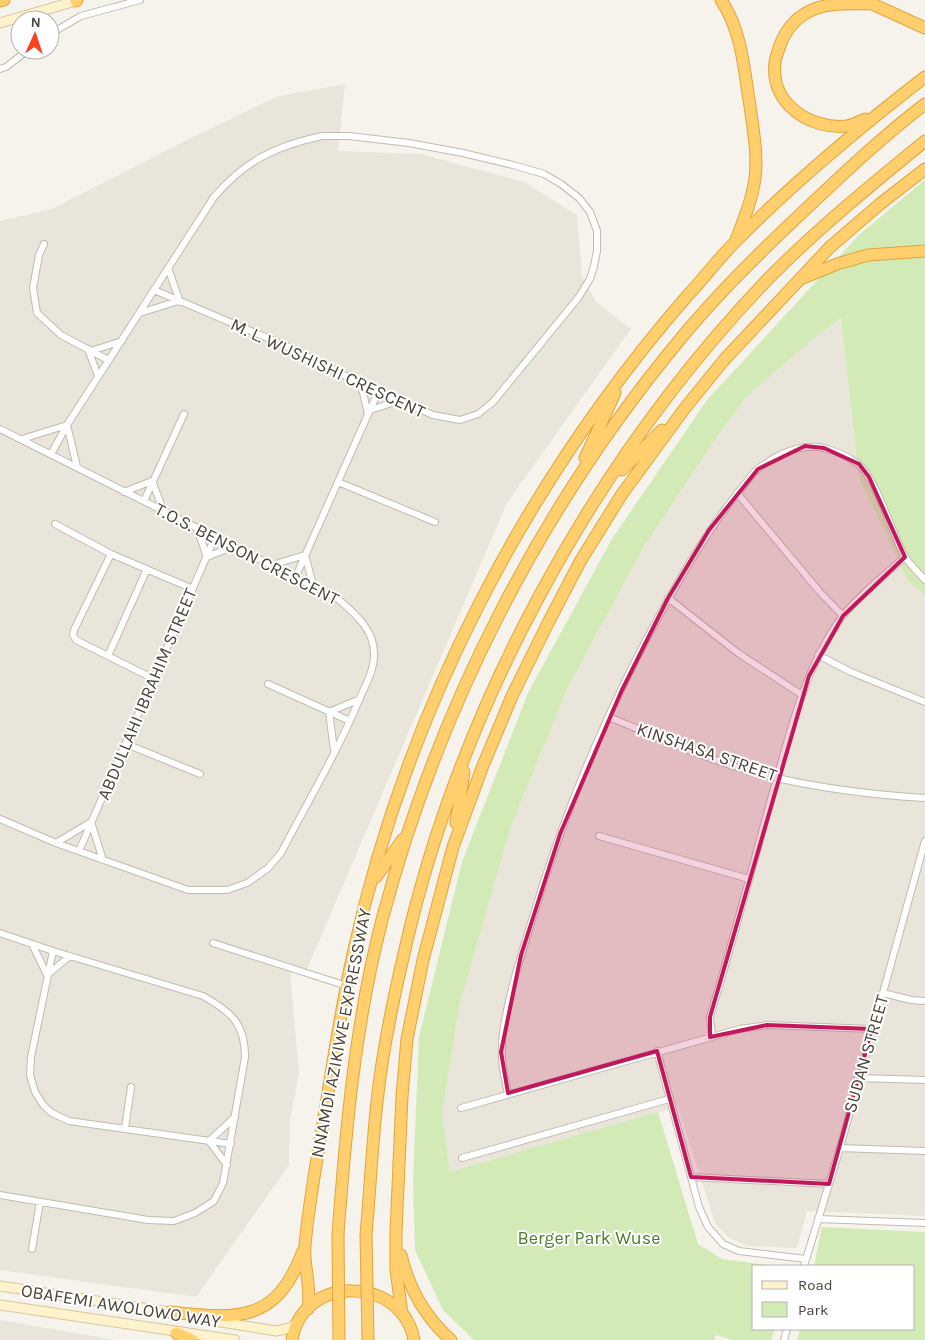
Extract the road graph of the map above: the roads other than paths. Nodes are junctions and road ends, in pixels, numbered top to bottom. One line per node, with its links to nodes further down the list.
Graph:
1 (4, 0): 6 (highway)
2 (77, 0): 8 (main road)
3 (140, 0): 9 (street)
4 (721, 0): 18 (highway)
5 (861, 0): 7 (highway)
6 (0, 1)
7 (874, 4): 10 (highway); 15 (highway)
8 (0, 23)
9 (60, 28)
10 (925, 28)
11 (15, 60): 12 (street)
12 (0, 69)
13 (925, 76): 15 (highway, NNAMDI AZIKIWE EXPRESSWAY)
14 (925, 104): 44 (highway, NNAMDI AZIKIWE EXPRESSWAY)
15 (874, 116): 18 (highway, NNAMDI AZIKIWE EXPRESSWAY)
16 (925, 141): 45 (highway)
17 (925, 169): 22 (highway)
18 (735, 242): 29 (highway, NNAMDI AZIKIWE EXPRESSWAY)
19 (44, 244): 27 (street)
20 (925, 251): 22 (highway)
21 (168, 268): 23 (street, M. L. WUSHISHI CRESCENT); 24 (street); 33 (street, M. L. WUSHISHI CRESCENT)
22 (799, 280): 34 (highway)
23 (154, 290): 24 (street, M. L. WUSHISHI CRESCENT); 25 (street)
24 (179, 302): 25 (street); 31 (street, M. L. WUSHISHI CRESCENT)
25 (140, 313): 26 (street)
26 (122, 341): 27 (street); 28 (street)
27 (89, 350): 28 (street); 30 (street)
28 (108, 360): 30 (street)
29 (626, 369): 44 (highway); 93 (highway, NNAMDI AZIKIWE EXPRESSWAY)
30 (98, 376): 37 (street)
31 (360, 384): 32 (street, M. L. WUSHISHI CRESCENT); 35 (street)
32 (378, 392): 33 (street, M. L. WUSHISHI CRESCENT); 35 (street)
33 (398, 401): 35 (street)
34 (685, 408): 45 (highway); 89 (highway)
35 (369, 412): 43 (street)
36 (184, 414): 42 (street)
37 (66, 426): 39 (street); 40 (street); 41 (street)
38 (0, 429): 39 (street, T.O.S. BENSON CRESCENT)
39 (22, 439): 40 (street, T.O.S. BENSON CRESCENT)
40 (51, 454): 41 (street, T.O.S. BENSON CRESCENT)
41 (77, 467): 46 (street, T.O.S. BENSON CRESCENT)
42 (152, 481): 46 (street); 48 (street); 49 (street)
43 (338, 482): 50 (street); 56 (street)
44 (572, 486): 85 (highway, NNAMDI AZIKIWE EXPRESSWAY)
45 (601, 490): 78 (highway)
46 (124, 492): 48 (street, T.O.S. BENSON CRESCENT)
47 (737, 494): 58 (street); 65 (street); 66 (street)
48 (144, 501): 49 (street, T.O.S. BENSON CRESCENT)
49 (164, 512): 52 (street, T.O.S. BENSON CRESCENT)
50 (435, 522)
51 (56, 524): 55 (street)
52 (197, 528): 53 (street, T.O.S. BENSON CRESCENT); 57 (street)
53 (215, 537): 54 (street, T.O.S. BENSON CRESCENT); 57 (street, ABDULLAHI IBRAHIM STREET)
54 (234, 546): 57 (street); 59 (street, T.O.S. BENSON CRESCENT)
55 (111, 554): 60 (street); 68 (street)
56 (305, 555): 59 (street); 61 (street); 63 (street)
57 (206, 557): 64 (street, ABDULLAHI IBRAHIM STREET)
58 (905, 557): 62 (street); 66 (street)
59 (272, 565): 61 (street, T.O.S. BENSON CRESCENT)
60 (147, 569): 64 (street); 68 (street)
61 (296, 576): 63 (street, T.O.S. BENSON CRESCENT)
62 (925, 580)
63 (313, 585): 72 (street, T.O.S. BENSON CRESCENT)
64 (193, 589): 69 (street, ABDULLAHI IBRAHIM STREET)
65 (668, 598): 71 (street); 75 (street)
66 (843, 616): 67 (street)
67 (818, 655): 71 (street); 73 (street)
68 (108, 656): 69 (street)
69 (154, 679): 77 (street, ABDULLAHI IBRAHIM STREET)
70 (268, 684): 74 (street)
71 (802, 695): 81 (street)
72 (360, 699): 74 (street); 76 (street, T.O.S. BENSON CRESCENT)
73 (925, 702)
74 (329, 712): 76 (street); 79 (street)
75 (609, 717): 81 (street, KINSHASA STREET); 109 (street)
76 (350, 721): 79 (street, T.O.S. BENSON CRESCENT)
77 (126, 744): 80 (street); 84 (street, ABDULLAHI IBRAHIM STREET)
78 (468, 749): 89 (highway); 142 (highway, bridge)
79 (334, 752): 91 (street, T.O.S. BENSON CRESCENT)
80 (200, 774)
81 (777, 778): 82 (street, KINSHASA STREET); 92 (street)
82 (925, 798)
83 (0, 820): 88 (street, T.O.S. BENSON CRESCENT)
84 (91, 822): 88 (street); 90 (street, ABDULLAHI IBRAHIM STREET); 91 (street)
85 (408, 831): 93 (highway); 141 (highway, NNAMDI AZIKIWE EXPRESSWAY, bridge)
86 (599, 836): 92 (street)
87 (925, 841): 101 (street, SUDAN STREET)
88 (56, 844): 90 (street, T.O.S. BENSON CRESCENT)
89 (452, 847): 126 (highway)
90 (79, 851): 91 (street, T.O.S. BENSON CRESCENT)
91 (103, 860)
92 (749, 879): 104 (street)
93 (370, 885): 100 (highway, NNAMDI AZIKIWE EXPRESSWAY)
94 (0, 933): 96 (street)
95 (213, 943): 100 (street)
96 (32, 944): 97 (street); 99 (street)
97 (52, 951): 98 (street); 99 (street)
98 (70, 956): 99 (street); 112 (street)
99 (47, 974): 113 (street)
100 (346, 986): 127 (highway, NNAMDI AZIKIWE EXPRESSWAY)
101 (883, 993): 102 (street); 103 (street, SUDAN STREET)
102 (925, 1001)
103 (872, 1029): 104 (street); 106 (street, SUDAN STREET)
104 (712, 1036): 105 (street)
105 (657, 1051): 109 (street); 110 (street)
106 (858, 1078): 107 (street); 116 (street, SUDAN STREET)
107 (925, 1080)
108 (131, 1087): 113 (street)
109 (508, 1093): 111 (street)
110 (668, 1099): 118 (street); 120 (street)
111 (462, 1108)
112 (235, 1117): 114 (street); 115 (street)
113 (125, 1128): 114 (street)
114 (209, 1141): 115 (street); 119 (street)
115 (231, 1144): 119 (street)
116 (840, 1148): 117 (street); 121 (street, SUDAN STREET)
117 (925, 1151)
118 (462, 1158)
119 (227, 1165): 123 (street)
120 (691, 1177): 121 (street); 129 (street)
121 (829, 1184): 124 (street, SUDAN STREET)
122 (0, 1195): 123 (street)
123 (40, 1202): 128 (street)
124 (818, 1219): 125 (street); 129 (street, SUDAN STREET)
125 (925, 1223)
126 (396, 1232): 134 (highway); 143 (highway)
127 (305, 1247): 132 (highway, NNAMDI AZIKIWE EXPRESSWAY); 133 (highway)
128 (32, 1249)
129 (805, 1263)
130 (0, 1286): 133 (main road, OBAFEMI AWOLOWO WAY)
131 (0, 1305): 136 (main road, OBAFEMI AWOLOWO WAY)
132 (308, 1309): 134 (highway); 135 (highway)
133 (170, 1312): 135 (main road, OBAFEMI AWOLOWO WAY)
134 (402, 1314): 137 (highway)
135 (299, 1321): 140 (highway)
136 (176, 1332): 138 (highway); 139 (main road, OBAFEMI AWOLOWO WAY)
137 (414, 1339)
138 (192, 1340)
139 (235, 1340)
140 (292, 1340)
141 (339, 1340)
142 (368, 1340)
143 (451, 1340)

